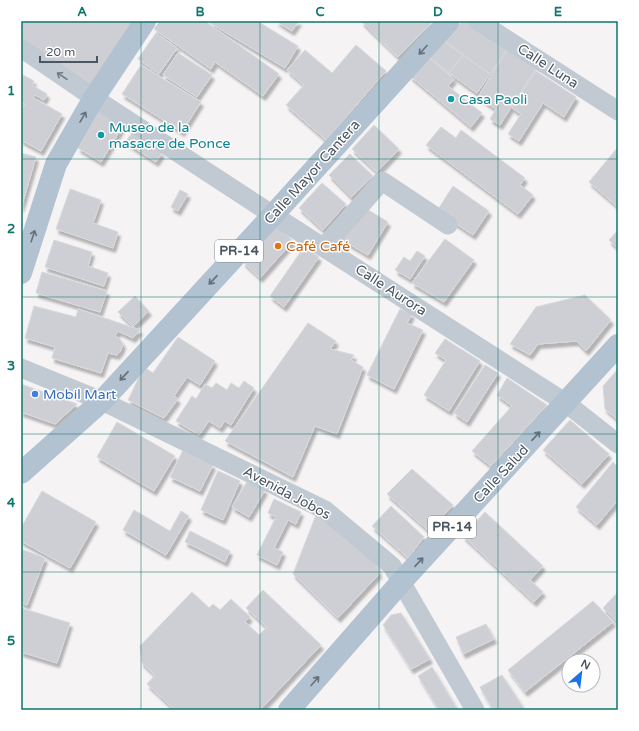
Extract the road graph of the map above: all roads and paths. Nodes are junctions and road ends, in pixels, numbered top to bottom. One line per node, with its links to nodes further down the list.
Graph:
1 (145, 21): 5 (main road)
2 (449, 21): 7 (main road, Calle Mayor Cantera / PR-14, one-way to 7)
3 (478, 21): 6 (street, Calle Luna)
4 (21, 48): 5 (street, Calle Aurora, one-way to 4)
5 (94, 98): 7 (street, Calle Aurora); 10 (main road, one-way to 5)
6 (618, 111)
7 (273, 216): 9 (street, Calle Aurora); 13 (main road, Calle Mayor Cantera / PR-14, one-way to 13)
8 (448, 225): 9 (street)
9 (324, 247): 14 (street, Calle Aurora)
10 (21, 273)
11 (618, 345): 14 (main road, Calle Salud / PR-14)
12 (21, 368): 13 (street, Avenida Jobos)
13 (102, 401): 16 (main road, Calle Mayor Cantera / PR-14); 17 (street, Avenida Jobos)
14 (566, 403): 15 (street, Calle Aurora); 17 (main road, Calle Salud / PR-14, one-way to 14)
15 (618, 444)
16 (21, 473)
17 (402, 581): 18 (main road, Calle Salud / PR-14, one-way to 17); 19 (street, Avenida Jobos)
18 (289, 710)
19 (475, 710)

